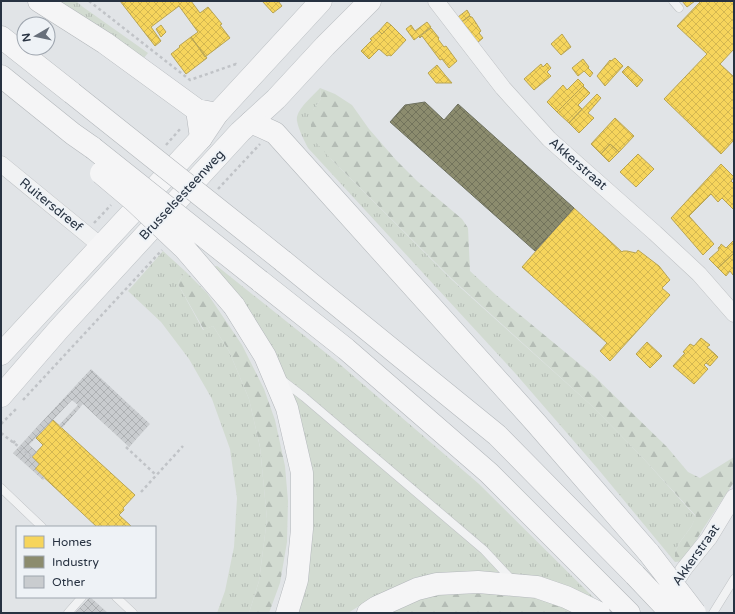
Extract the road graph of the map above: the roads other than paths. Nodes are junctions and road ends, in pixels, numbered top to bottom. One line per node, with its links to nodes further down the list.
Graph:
1 (39, 1): 11 (main road)
2 (321, 1): 11 (main road)
3 (363, 1): 9 (main road)
4 (370, 1): 9 (main road, Brusselsesteenweg)
5 (436, 1): 17 (street, Akkerstraat)
6 (673, 1): 7 (lane)
7 (679, 8)
8 (1, 37): 36 (main road, bridge)
9 (325, 46): 12 (main road, Brusselsesteenweg)
10 (1, 76): 14 (main road)
11 (207, 112): 12 (main road); 13 (main road)
12 (251, 122): 18 (main road, Brusselsesteenweg); 37 (main road, bridge)
13 (201, 138): 16 (main road, Brusselsesteenweg); 18 (main road)
14 (88, 154): 20 (main road, bridge); 29 (main road, bridge)
15 (1, 164): 16 (street, Ruitersdreef)
16 (102, 246): 19 (main road, Brusselsesteenweg)
17 (734, 314)
18 (68, 320): 21 (main road, Brusselsesteenweg)
19 (1, 354)
20 (273, 374): 26 (lane); 32 (main road)
21 (1, 396)
22 (1, 488): 24 (lane)
23 (734, 496): 35 (street, Akkerstraat)
24 (41, 526)
25 (734, 579): 38 (lane)
26 (516, 585): 33 (main road); 34 (main road)
27 (81, 598): 30 (lane)
28 (117, 598): 31 (lane)
29 (622, 605)
30 (68, 613)
31 (133, 613)
32 (287, 613)
33 (368, 613)
34 (599, 613)
35 (657, 613)
36 (671, 613)
37 (695, 613)
38 (713, 613)

